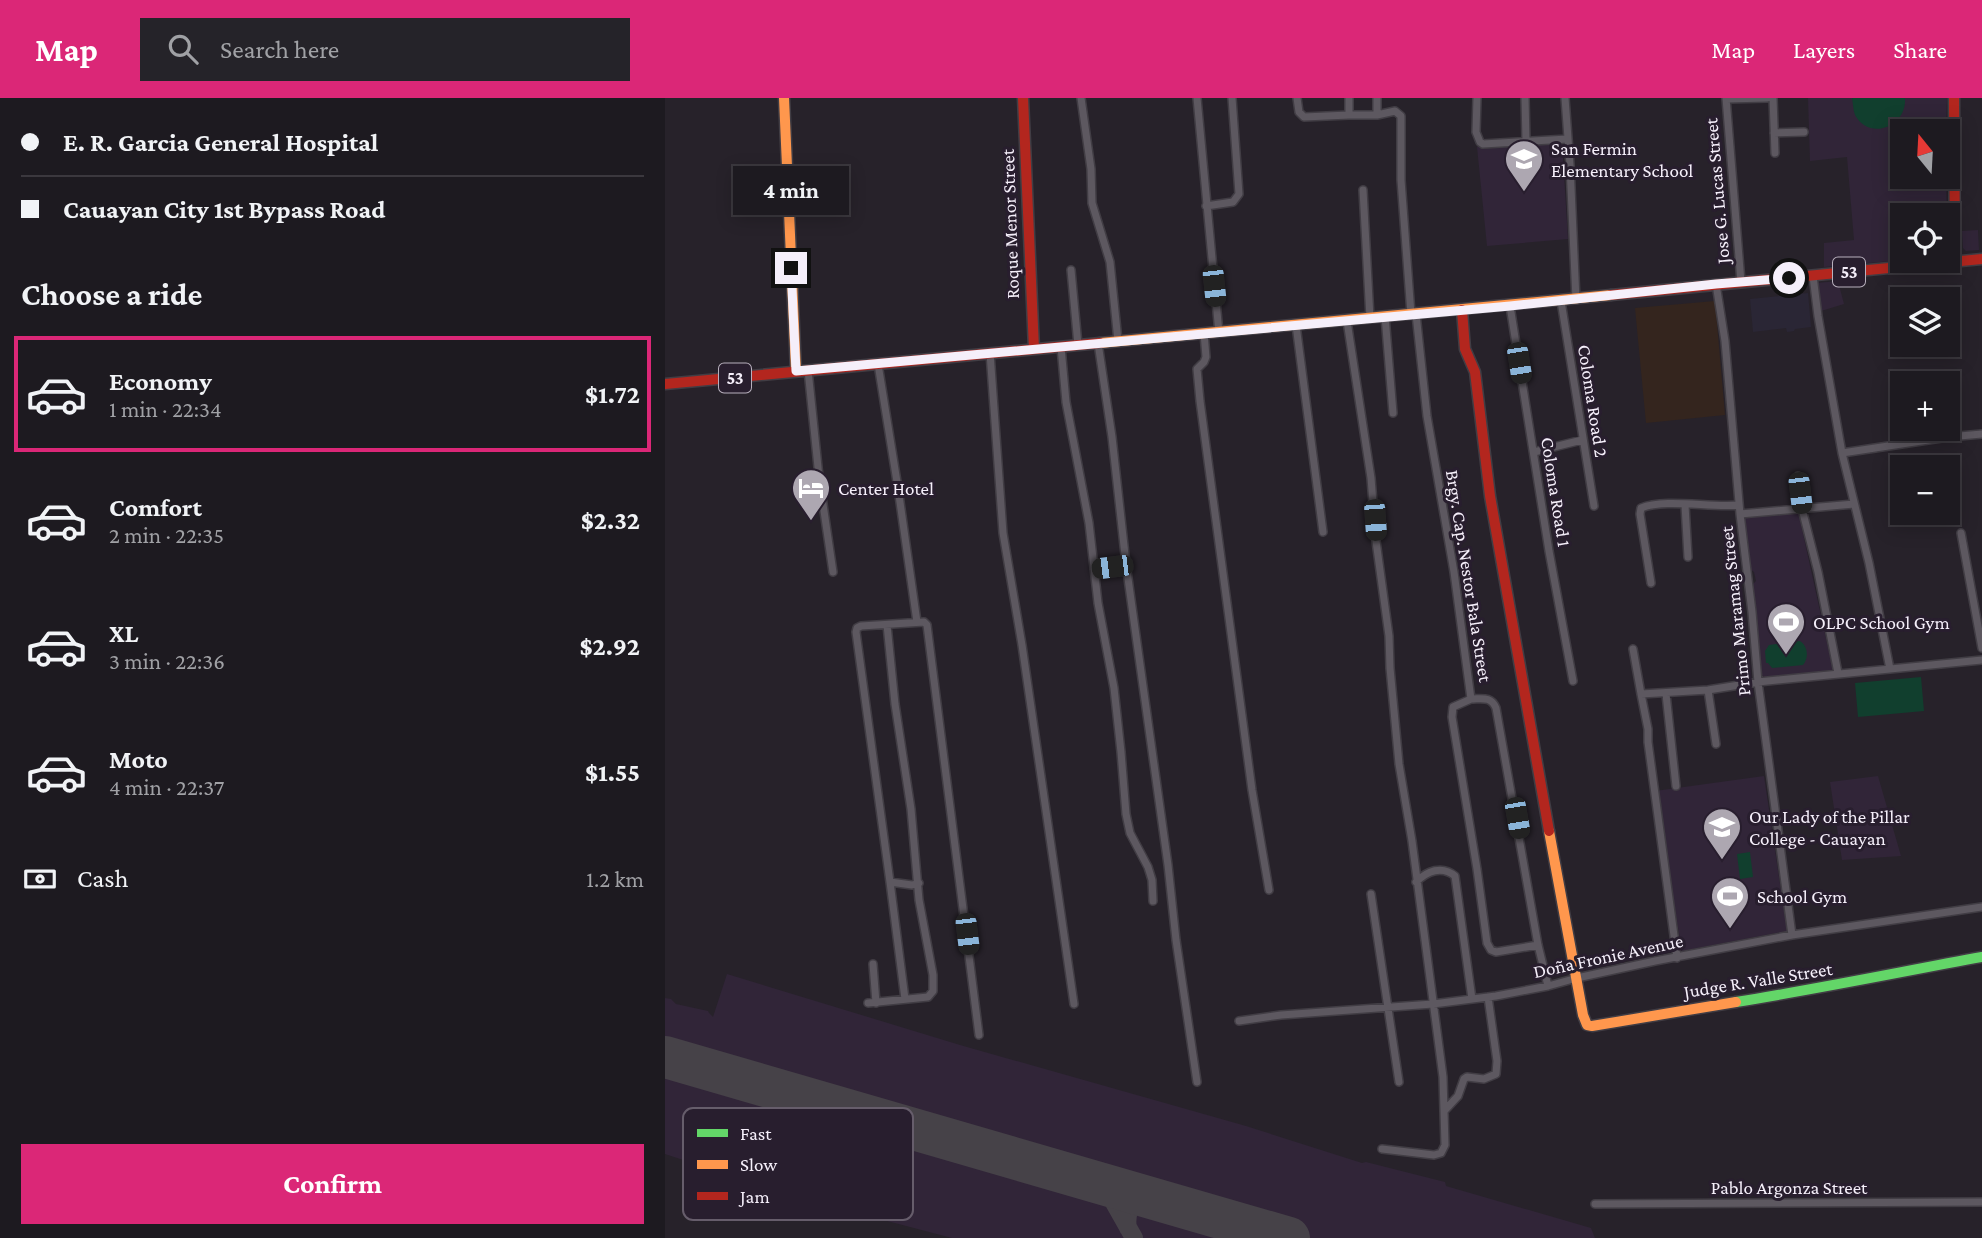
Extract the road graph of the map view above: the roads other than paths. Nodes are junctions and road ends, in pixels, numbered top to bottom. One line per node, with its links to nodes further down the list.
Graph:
1 (784, 98): 52 (main road)
2 (1023, 98): 48 (main road, Roque Menor Street)
3 (1081, 98): 44 (street)
4 (1197, 98): 25 (street)
5 (1232, 98): 25 (street)
6 (1297, 98): 16 (street)
7 (1349, 98): 16 (street)
8 (1377, 98): 17 (street)
9 (1477, 98): 21 (street)
10 (1525, 98): 21 (street)
11 (1565, 98): 20 (street)
12 (1767, 98): 15 (street)
13 (1773, 98): 19 (street)
14 (1954, 98): 24 (main road)
15 (1726, 99): 31 (street, Jose G. Lucas Street)
16 (1349, 115): 17 (street)
17 (1377, 115): 37 (street, Brgy. Cap. Nestor Bala Street)
18 (1804, 132): 19 (street)
19 (1774, 133): 22 (street)
20 (1568, 139): 21 (street); 33 (street)
21 (1526, 141)
22 (1775, 153)
23 (1363, 190): 39 (street)
24 (1955, 203)
25 (1206, 206): 42 (street)
26 (1982, 259): 27 (main road, 53)
27 (1960, 261)
28 (1890, 268): 30 (main road, 53)
29 (1071, 270): 46 (street)
30 (1813, 276): 31 (main road, 53); 58 (street)
31 (1741, 282): 32 (main road, 53)
32 (1716, 284): 33 (main road, 53); 62 (street, Primo Maramag Street)
33 (1576, 300): 34 (main road, 53)
34 (1561, 301): 35 (main road, 53); 56 (street, Coloma Road 2)
35 (1510, 306): 36 (main road, 53); 57 (street, Coloma Road 1)
36 (1462, 310): 37 (main road, 53); 100 (main road, Judge R. Valle Street)
37 (1413, 314): 38 (main road, 53); 85 (street, Brgy. Cap. Nestor Bala Street)
38 (1385, 316): 39 (main road, 53); 54 (street)
39 (1370, 318): 40 (main road, 53)
40 (1347, 321): 41 (main road, 53); 89 (street)
41 (1296, 325): 42 (main road, 53); 66 (street)
42 (1219, 332): 43 (main road, 53)
43 (1203, 334): 44 (main road, 53); 91 (street)
44 (1118, 341): 45 (main road, 53)
45 (1098, 343): 46 (main road, 53); 69 (street)
46 (1078, 345): 47 (main road, 53)
47 (1061, 347): 48 (main road, 53); 70 (street)
48 (1034, 349): 49 (main road, 53)
49 (990, 353): 50 (main road, 53); 105 (street)
50 (878, 364): 51 (main road, 53); 73 (street)
51 (808, 370): 52 (main road, 53); 71 (street)
52 (796, 371): 53 (main road, 53)
53 (670, 384)
54 (1393, 413)
55 (1982, 434): 58 (street)
56 (1582, 440): 57 (street); 63 (street, Coloma Road 2)
57 (1534, 452): 80 (street, Coloma Road 1)
58 (1842, 453): 60 (street)
59 (1798, 476): 64 (street)
60 (1854, 504): 64 (street); 78 (street)
61 (1685, 505): 62 (street); 68 (street); 72 (street)
62 (1739, 505): 65 (street, Primo Maramag Street)
63 (1594, 506)
64 (1802, 509): 65 (street); 79 (street)
65 (1740, 514): 81 (street, Primo Maramag Street)
66 (1323, 532)
67 (1961, 533): 75 (street)
68 (1688, 557)
69 (1126, 564): 70 (street); 110 (street)
70 (1094, 569): 93 (street)
71 (833, 572)
72 (1651, 583)
73 (917, 622): 74 (street); 109 (street)
74 (887, 625): 88 (street); 90 (street)
75 (1982, 648)
76 (1633, 649): 83 (street)
77 (1982, 660): 78 (street)
78 (1890, 669): 79 (street)
79 (1838, 673): 81 (street)
80 (1573, 681)
81 (1758, 682): 82 (street); 95 (street, Primo Maramag Street)
82 (1708, 690): 84 (street); 86 (street)
83 (1641, 694): 84 (street); 98 (street)
84 (1666, 694): 87 (street)
85 (1471, 699): 96 (street, Brgy. Cap. Nestor Bala Street); 96 (street)
86 (1717, 744)
87 (1676, 786)
88 (890, 882): 90 (street); 103 (street)
89 (1416, 882): 104 (street); 106 (street)
90 (919, 883): 103 (street)
91 (1269, 890)
92 (1371, 894): 107 (street)
93 (1153, 901)
94 (1982, 907): 95 (street, Doña Fronie Avenue)
95 (1792, 935): 98 (street, Doña Fronie Avenue)
96 (1538, 945): 101 (street, Brgy. Cap. Nestor Bala Street)
97 (1982, 957): 100 (main road, Judge R. Valle Street)
98 (1677, 958): 100 (street, Doña Fronie Avenue)
99 (873, 964): 103 (street)
100 (1577, 978): 101 (street, Doña Fronie Avenue)
101 (1548, 986): 102 (street, Doña Fronie Avenue)
102 (1488, 997): 104 (street, Doña Fronie Avenue); 112 (street)
103 (905, 999)
104 (1472, 999): 106 (street, Doña Fronie Avenue)
105 (1074, 1004)
106 (1433, 1004): 107 (street, Doña Fronie Avenue); 112 (street)
107 (1388, 1007): 108 (street, Doña Fronie Avenue); 111 (street)
108 (1239, 1021)
109 (979, 1035)
110 (1197, 1082)
111 (1399, 1082)
112 (1445, 1110): 113 (street)
113 (1382, 1149)
114 (1982, 1202): 115 (street, Pablo Argonza Street)
115 (1595, 1204)

